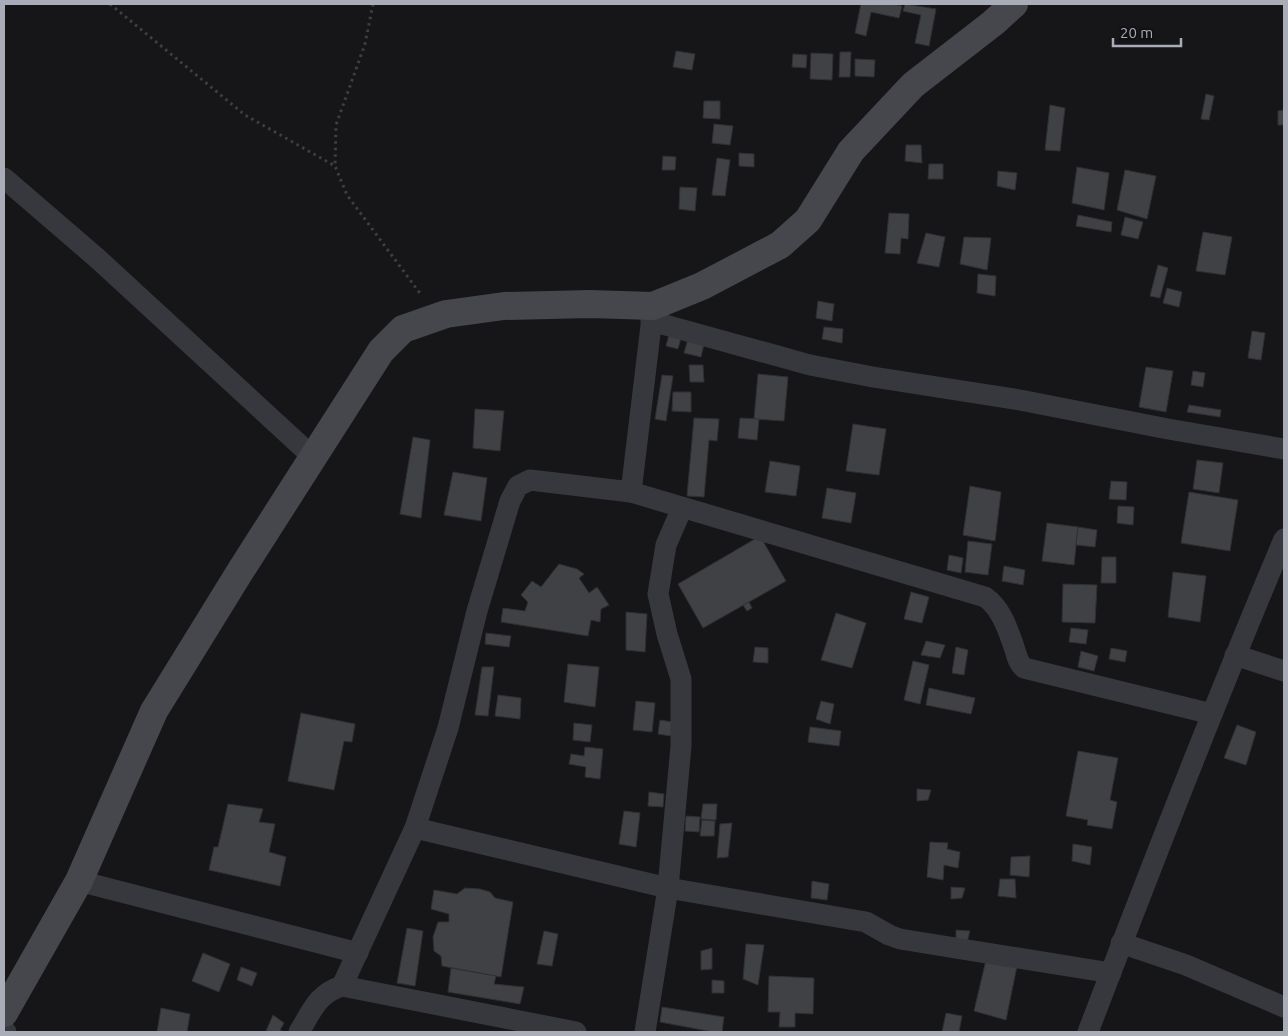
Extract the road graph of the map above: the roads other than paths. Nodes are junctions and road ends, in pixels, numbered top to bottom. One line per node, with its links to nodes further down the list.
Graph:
1 (1014, 4): 3 (street)
2 (4, 178): 5 (street)
3 (652, 314): 4 (street); 5 (street); 6 (street)
4 (1284, 449)
5 (313, 457): 13 (street)
6 (632, 492): 7 (street); 12 (street)
7 (682, 508): 11 (street); 14 (street)
8 (1284, 539): 9 (street)
9 (1235, 655): 10 (street); 11 (street)
10 (1284, 672)
11 (1212, 714): 15 (street)
12 (415, 828): 14 (street); 16 (street)
13 (79, 881): 16 (street); 20 (street)
14 (668, 888): 17 (street); 23 (street)
15 (1121, 943): 17 (street); 19 (street)
16 (358, 953): 18 (street)
17 (1111, 973): 24 (street)
18 (342, 986): 21 (street); 22 (street)
19 (1284, 1007)
20 (4, 1013)
21 (299, 1032)
22 (576, 1032)
23 (645, 1032)
24 (1088, 1032)

